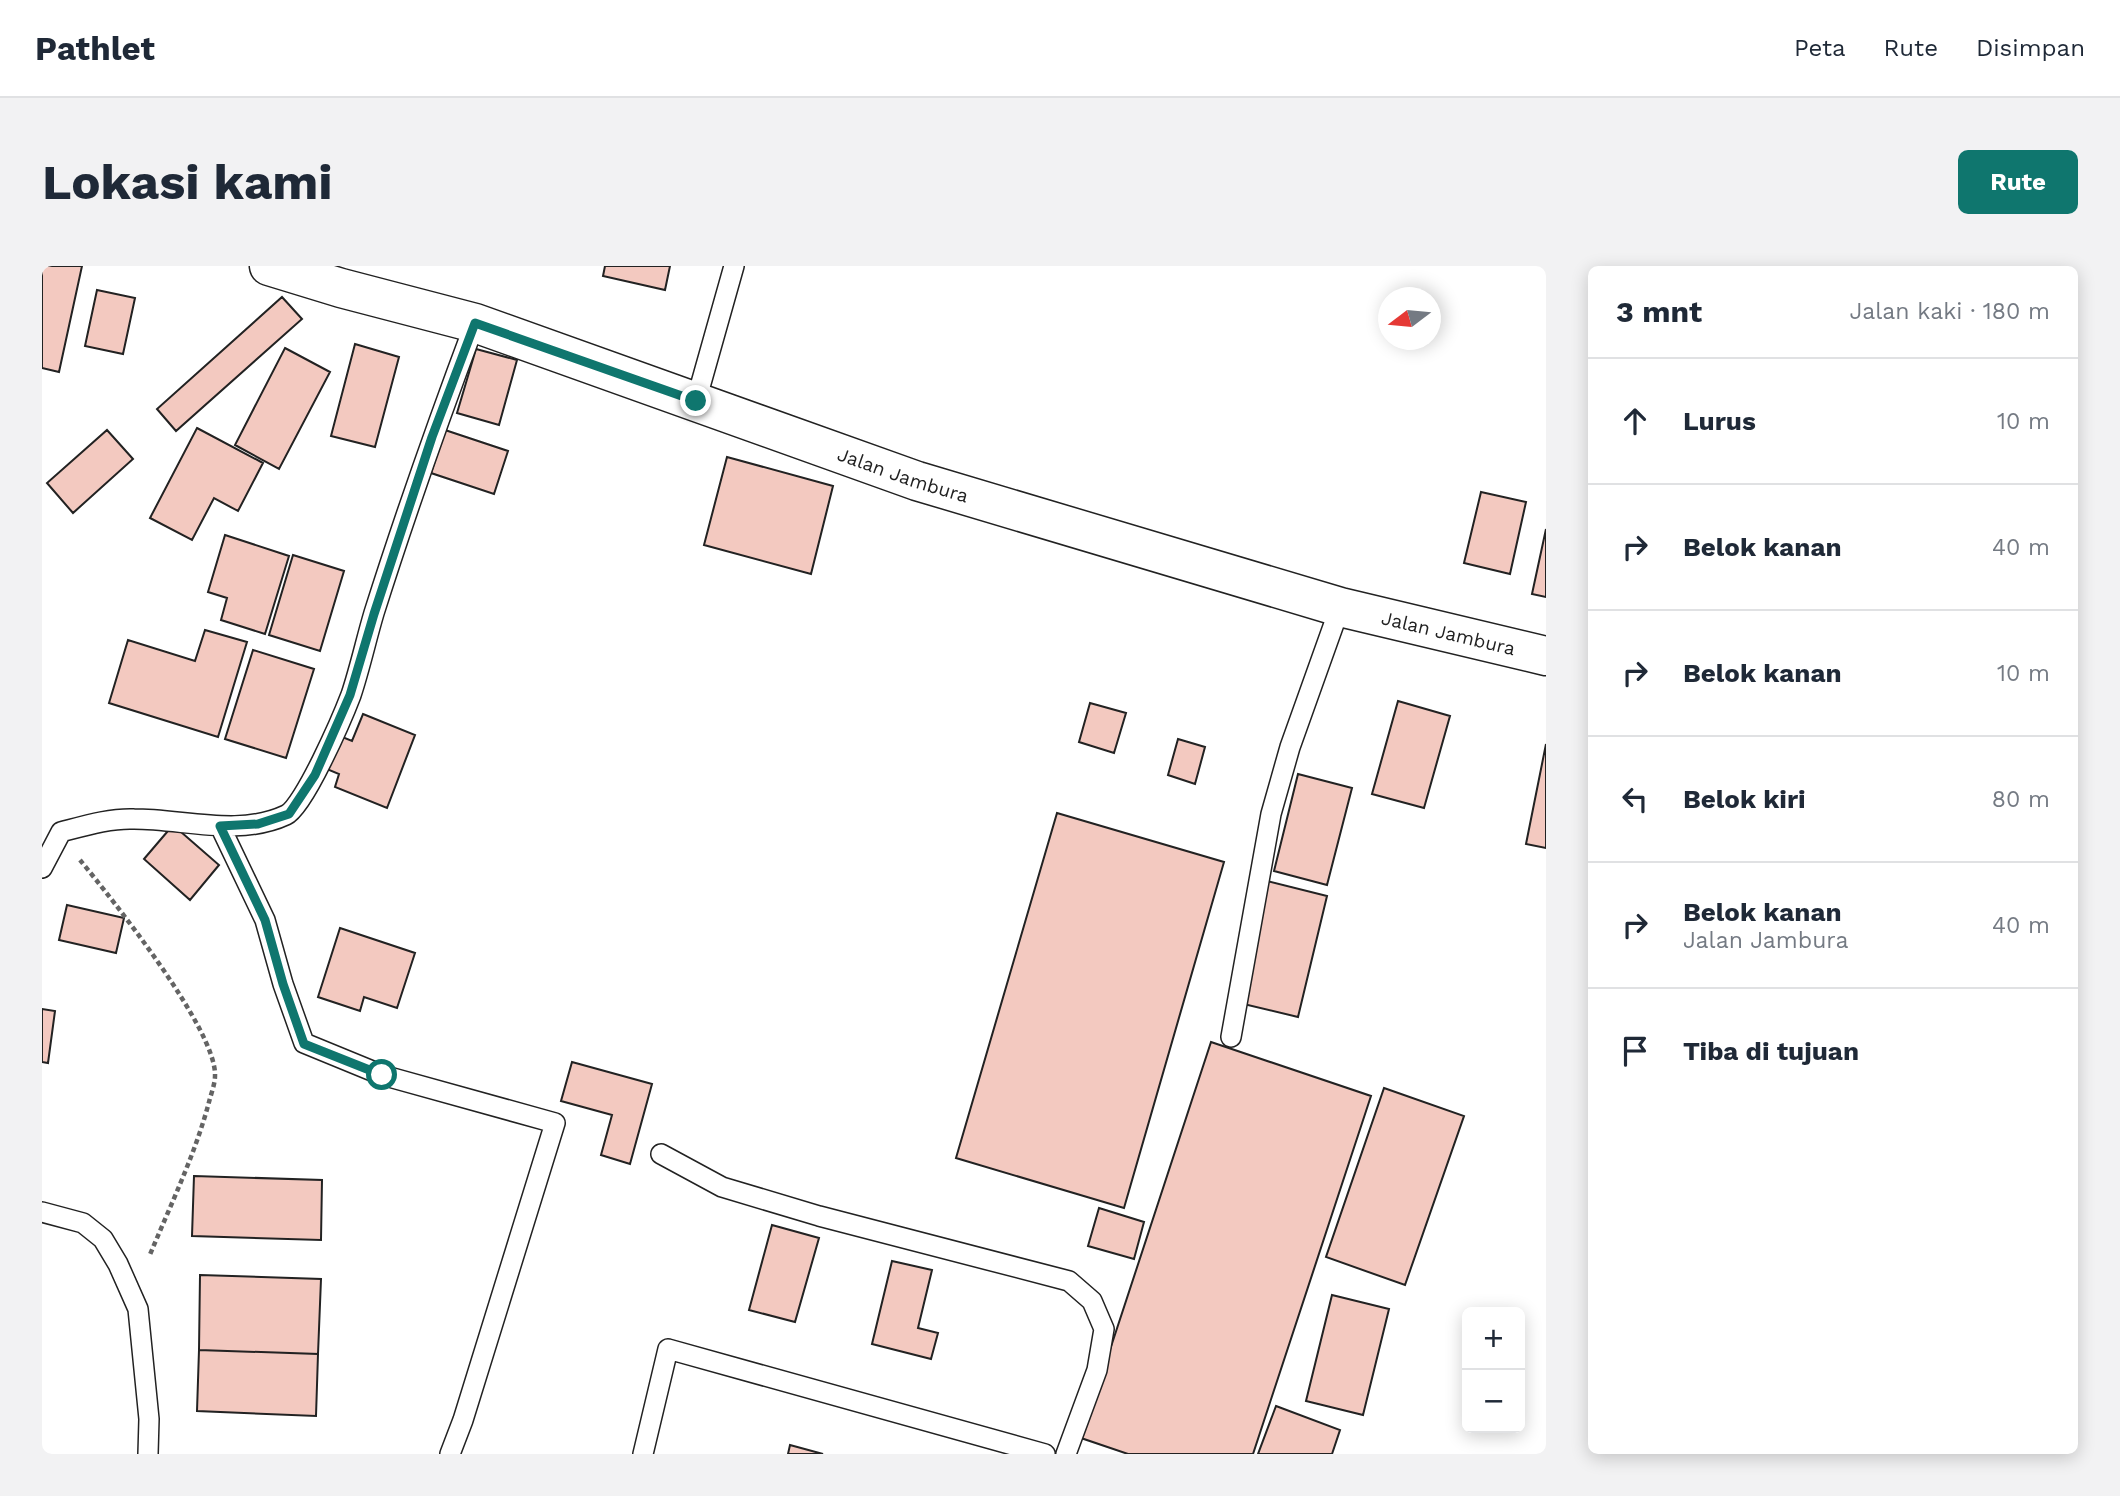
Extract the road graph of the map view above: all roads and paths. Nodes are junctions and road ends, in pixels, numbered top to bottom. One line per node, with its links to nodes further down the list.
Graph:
1 (269, 266): 3 (street, Jalan Jambura)
2 (734, 266): 4 (lane)
3 (475, 323): 4 (street, Jalan Jambura); 7 (lane)
4 (696, 401): 5 (street, Jalan Jambura)
5 (1340, 607): 6 (street, Jalan Jambura); 10 (lane)
6 (1546, 656)
7 (220, 826): 8 (lane); 16 (lane)
8 (61, 832): 9 (lane); 13 (path)
9 (42, 868)
10 (1231, 1037)
11 (661, 1154): 19 (lane)
12 (42, 1212): 13 (lane)
13 (138, 1308): 14 (lane)
14 (148, 1454): 15 (lane)
15 (156, 1454)
16 (450, 1454)
17 (643, 1454): 18 (lane)
18 (1045, 1454)
19 (1066, 1454)

